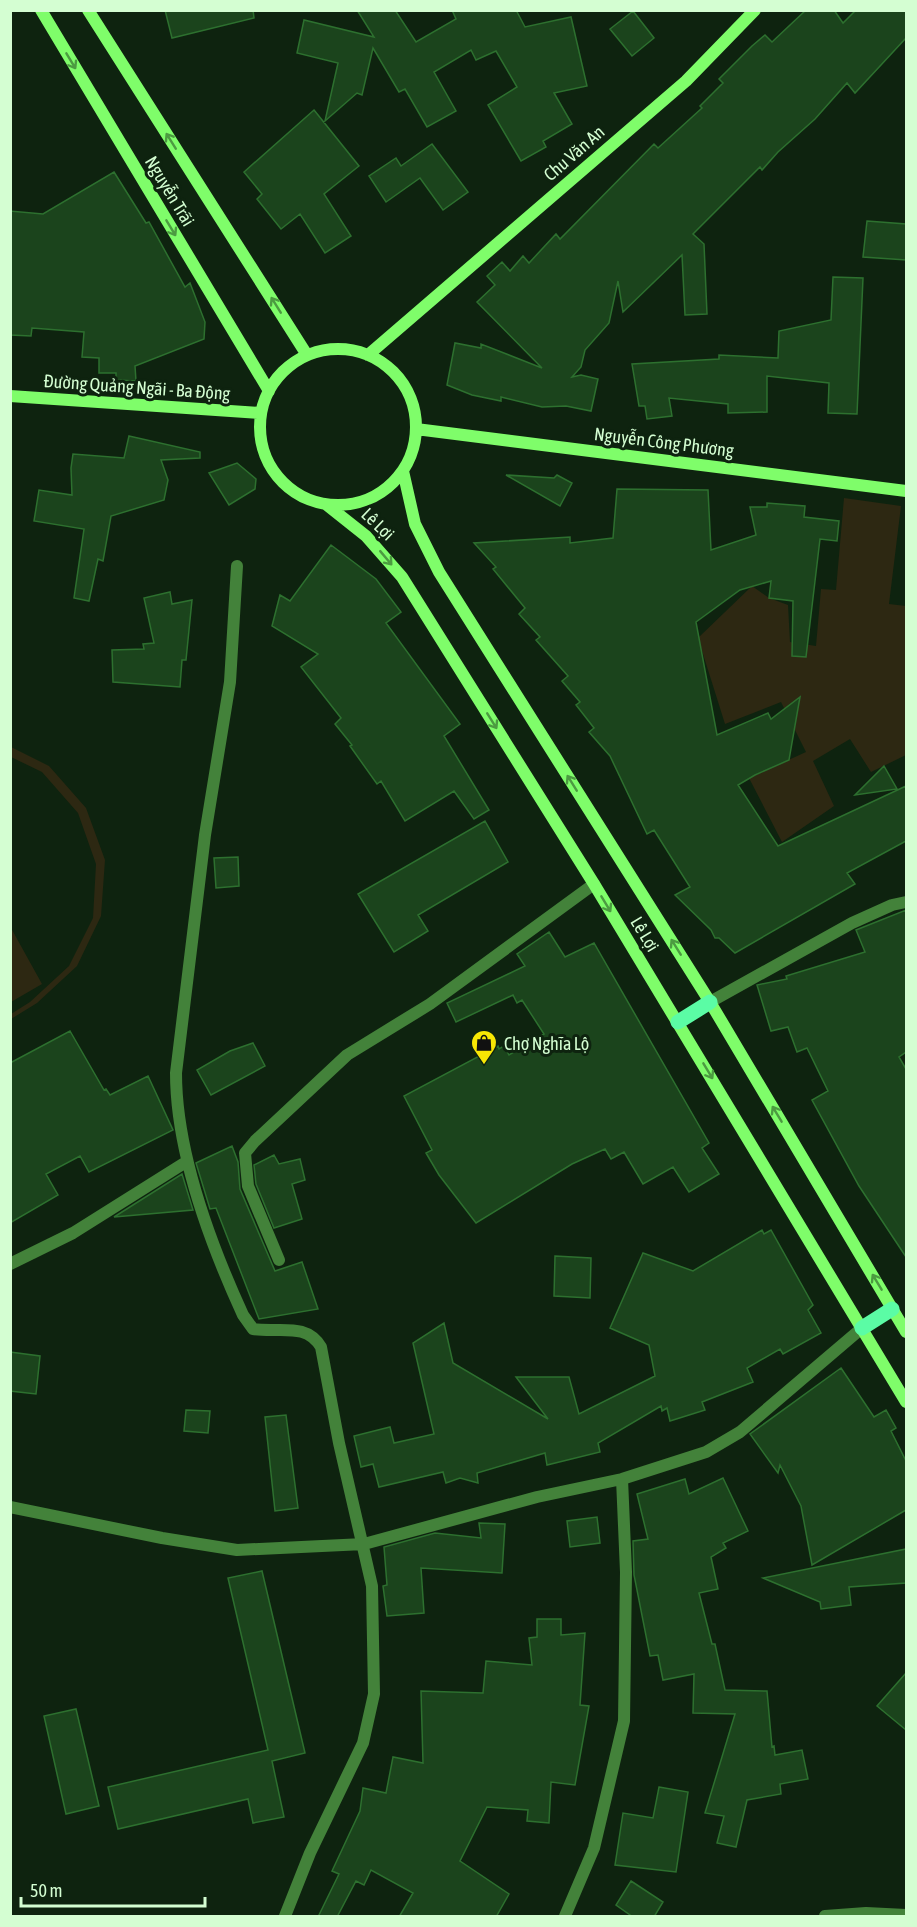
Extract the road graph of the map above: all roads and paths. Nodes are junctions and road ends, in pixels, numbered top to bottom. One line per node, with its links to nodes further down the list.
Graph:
1 (41, 10): 6 (main road, Nguyễn Trãi, one-way to 6)
2 (88, 10): 4 (main road, Nguyễn Trãi, one-way to 2)
3 (755, 10): 5 (main road, Chu Văn An)
4 (307, 355): 5 (main road); 6 (main road)
5 (368, 355): 9 (main road)
6 (269, 390): 8 (main road)
7 (10, 396): 8 (main road, Đường Quảng Ngãi - Ba Động)
8 (261, 413): 12 (main road)
9 (417, 429): 10 (main road); 11 (main road, Nguyễn Công Phương)
10 (403, 471): 12 (main road); 16 (main road, Lê Lợi, one-way to 10)
11 (906, 491)
12 (327, 505): 14 (main road, Lê Lợi, one-way to 14)
13 (237, 566): 18 (street)
14 (594, 884): 17 (main road, Lê Lợi, one-way to 17); 19 (street)
15 (906, 902): 16 (street)
16 (710, 1002): 17 (main road); 21 (main road, Lê Lợi, one-way to 16)
17 (678, 1022): 22 (main road, Lê Lợi, one-way to 22)
18 (186, 1162): 20 (street); 27 (street)
19 (279, 1260)
20 (10, 1264)
21 (892, 1309): 22 (main road); 23 (main road, Lê Lợi)
22 (862, 1328): 24 (main road, Lê Lợi); 25 (street)
23 (906, 1332)
24 (906, 1402)
25 (622, 1479): 27 (street); 30 (street)
26 (10, 1507): 27 (street)
27 (364, 1544): 29 (street)
28 (906, 1915): 31 (street)
29 (285, 1917)
30 (565, 1917)
31 (825, 1917)

